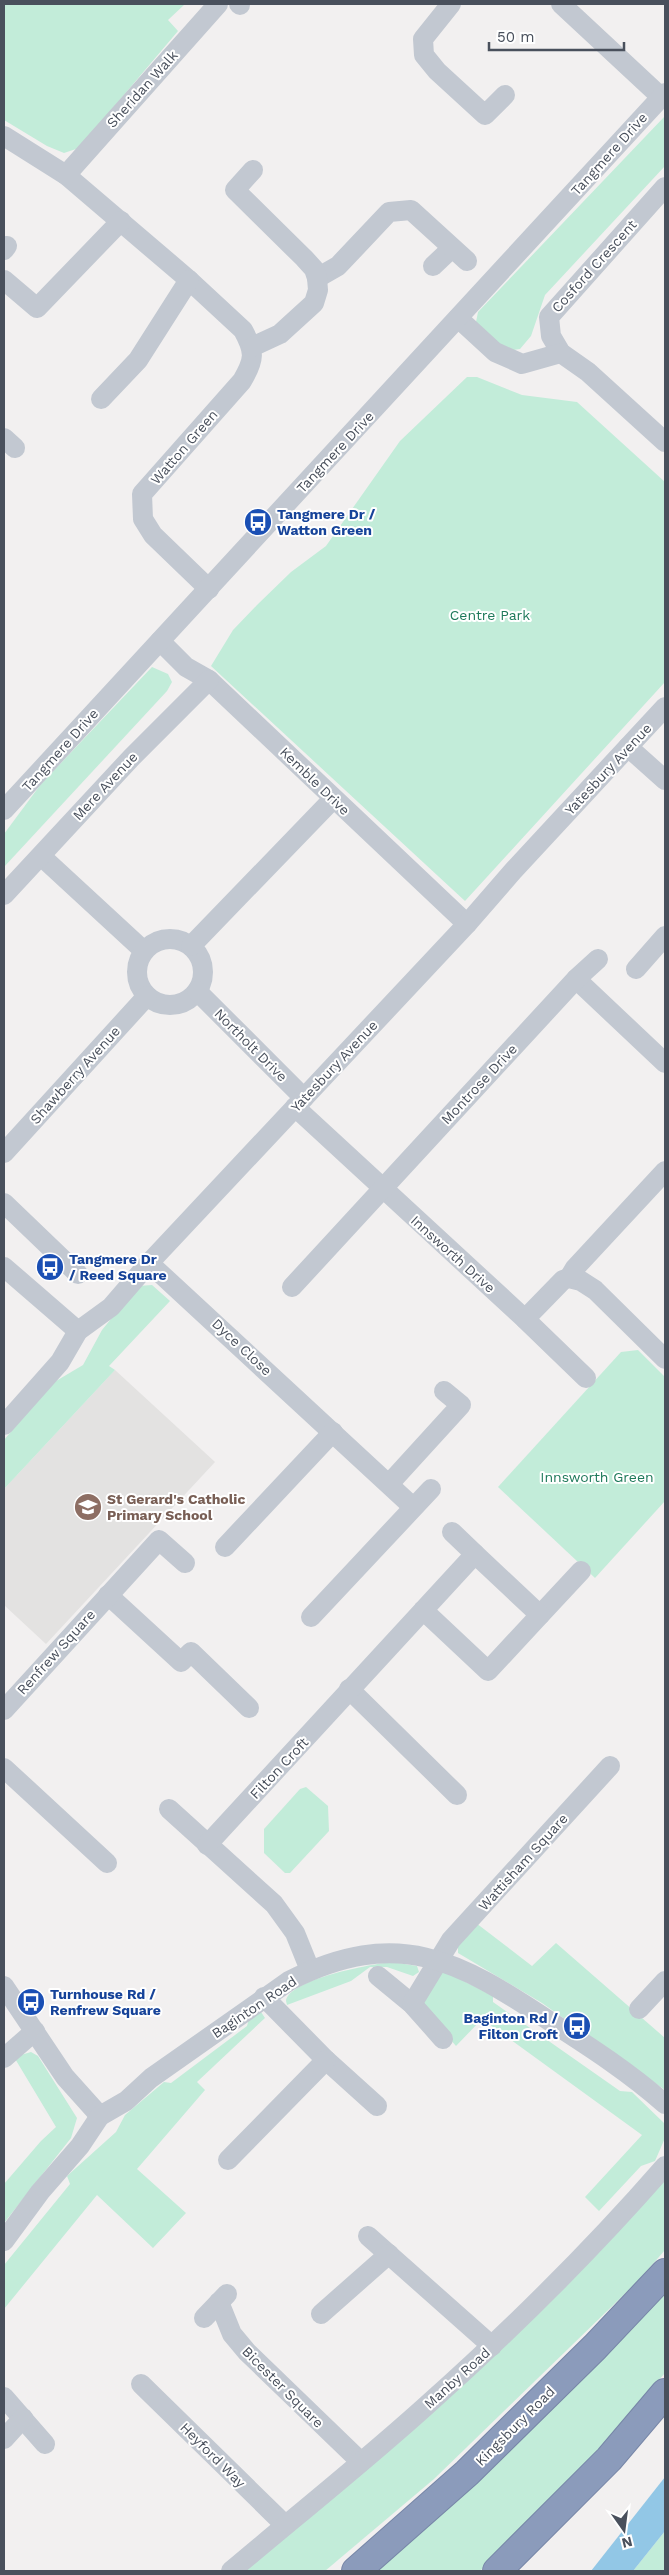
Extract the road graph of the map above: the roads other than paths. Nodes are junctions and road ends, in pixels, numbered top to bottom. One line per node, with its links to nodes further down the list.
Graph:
1 (218, 4): 8 (street, Sheridan Walk)
2 (451, 4): 4 (street)
3 (568, 6): 5 (street)
4 (505, 95)
5 (663, 95): 17 (street, Tangmere Drive)
6 (4, 136): 8 (street)
7 (253, 170): 14 (street)
8 (66, 174): 10 (street)
9 (665, 187): 19 (street, Cosford Crescent)
10 (121, 221): 15 (street); 16 (street)
11 (452, 248): 12 (street); 13 (street); 14 (street)
12 (467, 261)
13 (433, 266)
14 (317, 278): 18 (street)
15 (4, 280)
16 (189, 280): 18 (street); 20 (street)
17 (458, 318): 19 (street); 22 (street, Tangmere Drive)
18 (252, 347): 22 (street, Watton Green)
19 (561, 353): 21 (street, Cosford Crescent)
20 (101, 399)
21 (665, 442)
22 (209, 589): 23 (street, Tangmere Drive)
23 (160, 641): 24 (street, Kemble Drive); 29 (street, Tangmere Drive)
24 (209, 680): 28 (street, Kemble Drive); 30 (street, Mere Avenue)
25 (665, 707): 26 (street, Yatesbury Avenue)
26 (628, 747): 27 (street); 32 (street, Yatesbury Avenue)
27 (665, 780)
28 (333, 798): 32 (street, Kemble Drive); 34 (street)
29 (4, 810)
30 (40, 856): 31 (street, Mere Avenue); 35 (street)
31 (4, 895)
32 (467, 924): 42 (street, Yatesbury Avenue)
33 (665, 936): 37 (street)
34 (191, 946): 35 (street); 39 (street)
35 (144, 951): 40 (street)
36 (598, 959): 38 (street, Montrose Drive)
37 (636, 969)
38 (576, 979): 41 (street); 45 (street, Montrose Drive)
39 (198, 991): 40 (street); 42 (street, Northolt Drive)
40 (147, 996): 43 (street, Shawberry Avenue)
41 (665, 1063)
42 (300, 1103): 45 (street, Innsworth Drive); 47 (street, Yatesbury Avenue)
43 (4, 1153)
44 (665, 1171): 50 (street)
45 (382, 1189): 51 (street); 52 (street, Innsworth Drive)
46 (4, 1203): 49 (street)
47 (149, 1263): 53 (street, Yatesbury Avenue); 58 (street, Dyce Close)
48 (4, 1267): 53 (street)
49 (78, 1274)
50 (570, 1278): 52 (street); 54 (street)
51 (292, 1287)
52 (525, 1319): 55 (street, Innsworth Drive)
53 (78, 1332): 57 (street, Yatesbury Avenue)
54 (665, 1359)
55 (586, 1378)
56 (444, 1391): 59 (street)
57 (4, 1424)
58 (333, 1432): 59 (street, Dyce Close); 63 (street)
59 (389, 1484): 61 (street, Dyce Close)
60 (431, 1489): 61 (street)
61 (413, 1506): 70 (street)
62 (452, 1532): 64 (street)
63 (225, 1547)
64 (475, 1554): 68 (street, Filton Croft); 69 (street)
65 (185, 1563): 67 (street, Renfrew Square)
66 (581, 1572): 69 (street)
67 (108, 1595): 72 (street); 73 (street, Renfrew Square)
68 (423, 1610): 69 (street); 71 (street, Filton Croft)
69 (540, 1615)
70 (311, 1617)
71 (349, 1689): 76 (street); 78 (street, Filton Croft)
72 (250, 1708)
73 (4, 1710)
74 (610, 1766): 80 (street, Wattisham Square)
75 (4, 1768): 79 (street)
76 (457, 1795)
77 (169, 1809): 78 (street)
78 (207, 1845): 81 (street)
79 (107, 1863)
80 (439, 1960): 81 (street, Baginton Road); 86 (street); 92 (street, Baginton Road)
81 (310, 1970): 85 (street, Baginton Road)
82 (378, 1976): 86 (street)
83 (665, 1981): 87 (street)
84 (4, 1986): 88 (street)
85 (264, 1997): 91 (street); 94 (street, Baginton Road)
86 (412, 2004): 89 (street)
87 (640, 2009)
88 (34, 2031): 90 (street); 94 (street)
89 (442, 2039)
90 (4, 2058)
91 (326, 2060): 93 (street); 95 (street)
92 (665, 2104)
93 (377, 2106)
94 (100, 2116): 98 (street, Baginton Road)
95 (228, 2160)
96 (665, 2166): 103 (street, Manby Road)
97 (368, 2236): 99 (street)
98 (4, 2242)
99 (389, 2254): 101 (street); 103 (street)
100 (665, 2273): 113 (highway, Kingsbury Road)
101 (321, 2314)
102 (204, 2318): 110 (street, Bicester Square)
103 (492, 2346): 110 (street, Manby Road)
104 (141, 2384): 111 (street, Heyford Way)
105 (665, 2393): 114 (highway)
106 (4, 2397): 107 (street)
107 (23, 2418): 108 (street); 109 (street)
108 (4, 2439)
109 (45, 2444)
110 (362, 2462): 111 (street, Manby Road)
111 (286, 2525): 112 (street, Manby Road)
112 (231, 2571)
113 (356, 2571)
114 (497, 2571)

